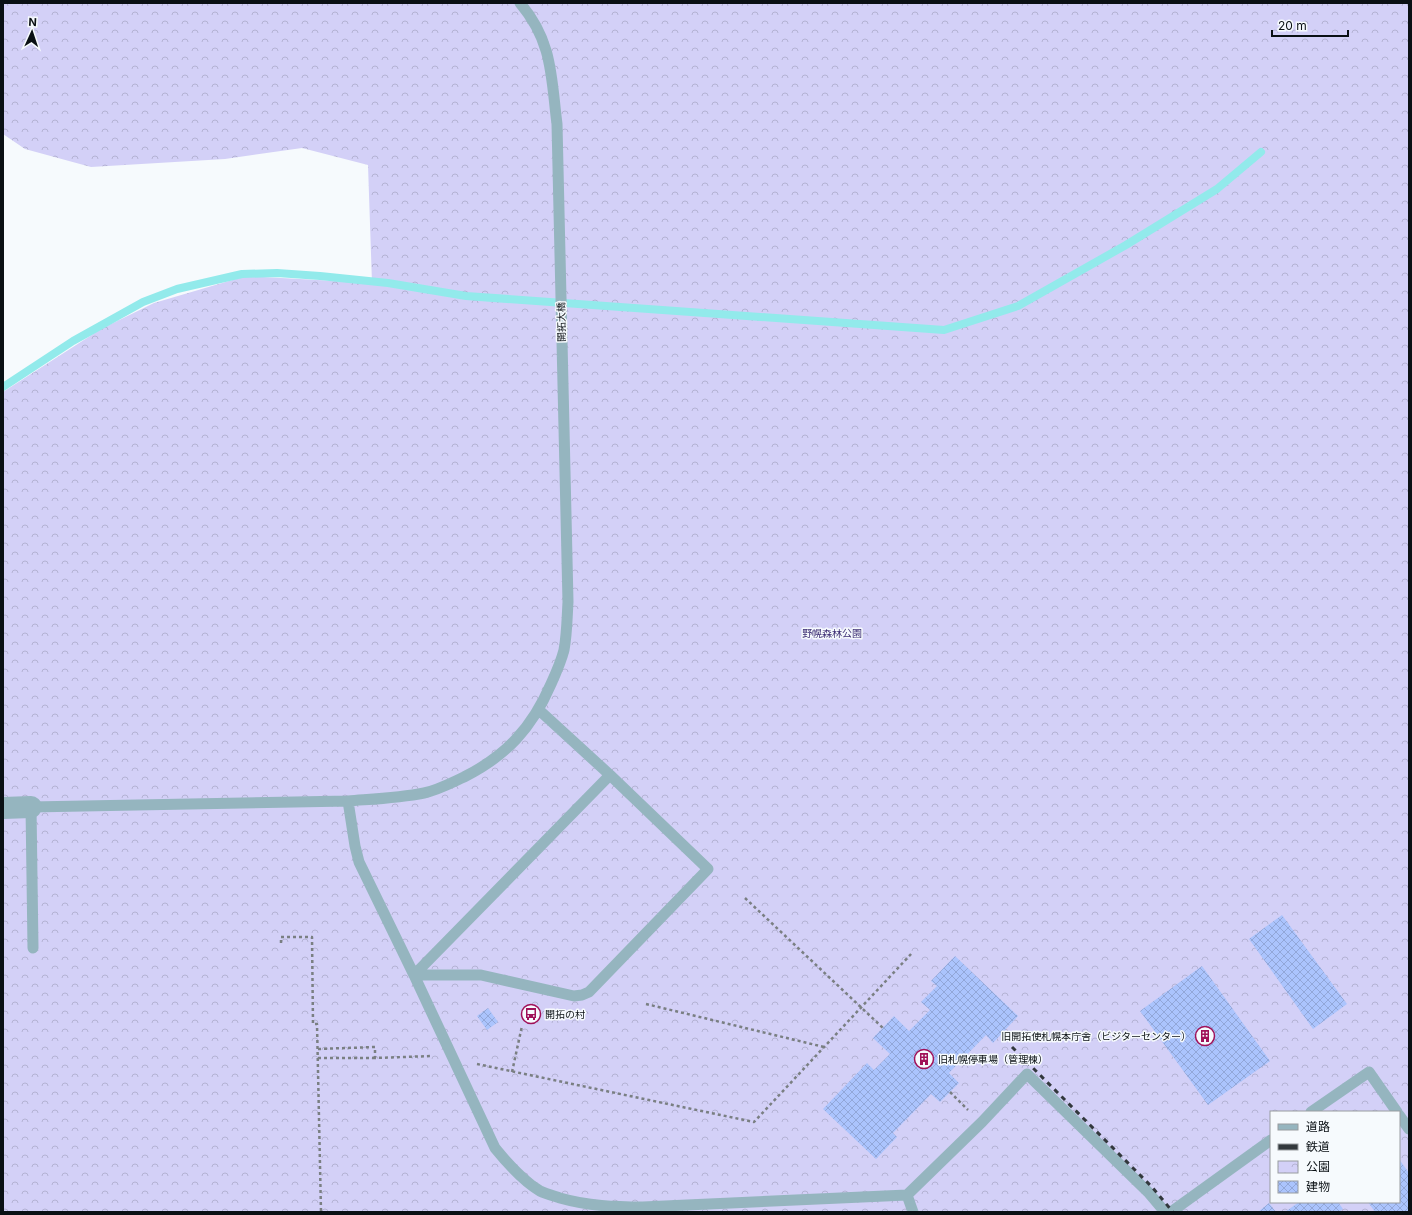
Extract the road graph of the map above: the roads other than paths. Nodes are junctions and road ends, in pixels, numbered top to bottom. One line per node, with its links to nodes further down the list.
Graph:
1 (520, 3): 2 (lane, 開拓大橋)
2 (539, 710): 3 (lane); 4 (lane, 開拓大橋)
3 (610, 775): 8 (lane); 8 (lane)
4 (348, 801): 5 (lane, 開拓大橋); 8 (lane)
5 (31, 807): 6 (street); 7 (lane)
6 (3, 808)
7 (34, 948)
8 (414, 975): 14 (lane)
9 (1312, 1111): 10 (lane)
10 (1396, 1111)
11 (1400, 1116): 12 (lane)
12 (1409, 1129)
13 (1270, 1141): 17 (lane)
14 (907, 1195): 15 (lane); 16 (lane)
15 (913, 1212)
16 (1165, 1212)
17 (1171, 1212)

